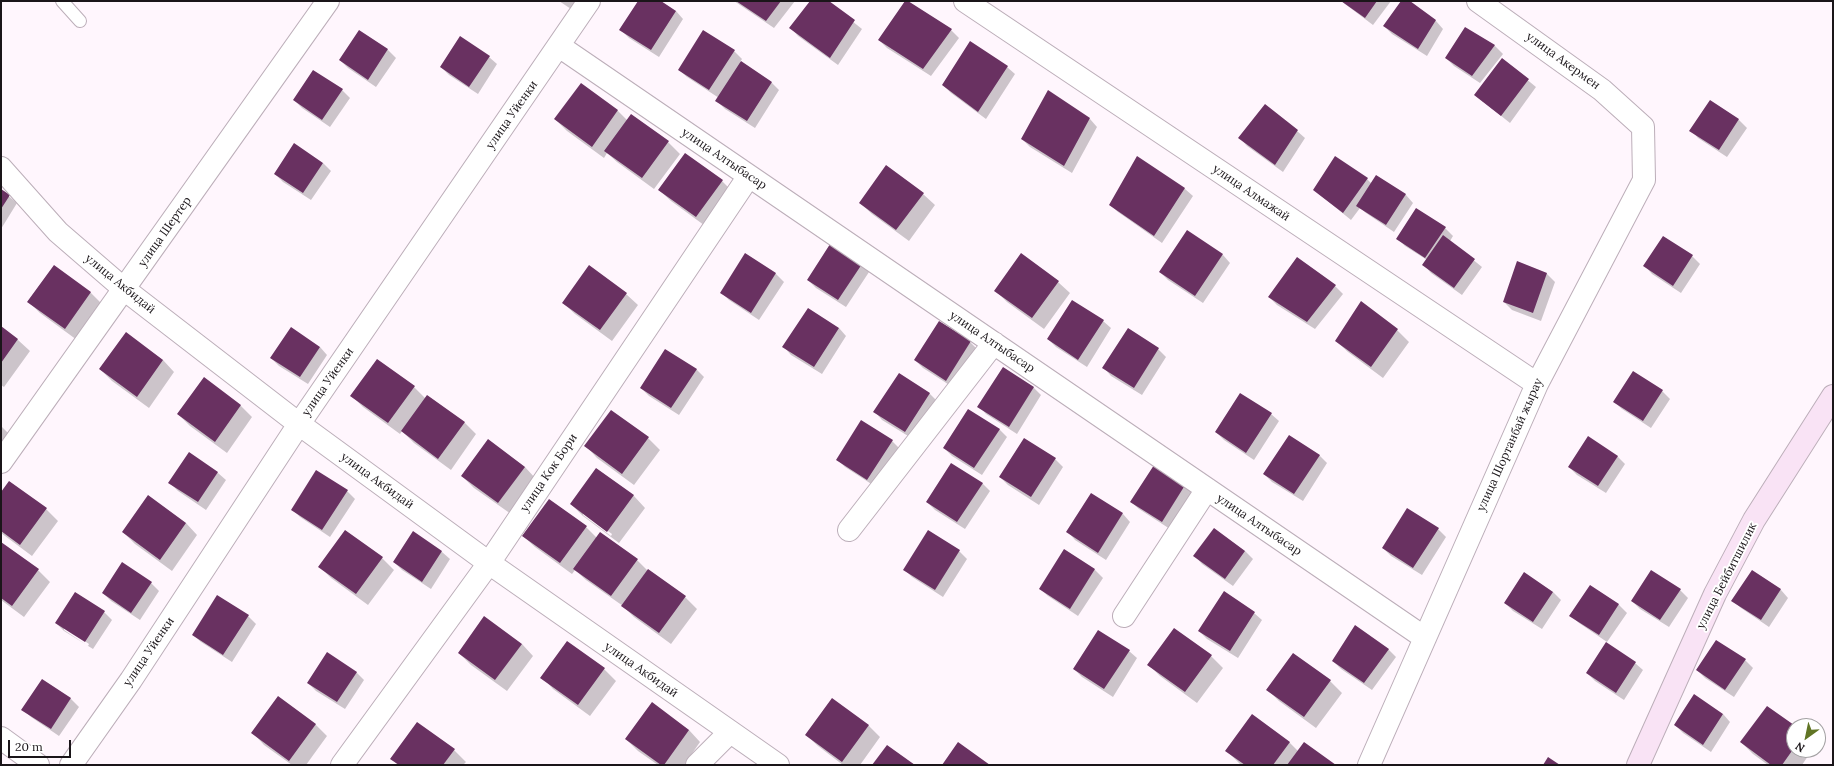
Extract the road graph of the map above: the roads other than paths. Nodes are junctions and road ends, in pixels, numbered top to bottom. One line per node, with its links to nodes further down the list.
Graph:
1 (62, 1): 6 (lane)
2 (328, 1): 11 (street, улица Шертер)
3 (590, 1): 7 (street, улица Уйенки)
4 (965, 1): 13 (street, улица Алмажай)
5 (1478, 1): 8 (street, улица Акермен)
6 (80, 21)
7 (559, 46): 10 (street, улица Алтыбасар); 15 (street, улица Уйенки)
8 (1643, 127): 13 (street, улица Шортанбай жырау)
9 (1, 168): 11 (street, улица Акбидай)
10 (749, 176): 12 (street, улица Алтыбасар); 19 (street, улица Кок Бори)
11 (124, 289): 15 (street, улица Акбидай); 16 (street, улица Шертер)
12 (994, 343): 17 (street, улица Алтыбасар); 18 (street)
13 (1537, 384): 21 (street, улица Шортанбай жырау)
14 (1833, 396): 30 (street, улица Бейбитшилик)
15 (299, 424): 19 (street, улица Акбидай); 25 (street, улица Уйенки)
16 (1, 462)
17 (1207, 489): 20 (street); 21 (street, улица Алтыбасар)
18 (849, 530)
19 (488, 563): 22 (street, улица Акбидай); 26 (street, улица Кок Бори)
20 (1124, 616)
21 (1425, 638): 29 (street, улица Шортанбай жырау)
22 (730, 732): 27 (street); 28 (street, улица Акбидай)
23 (1, 738): 24 (street)
24 (38, 765)
25 (71, 765)
26 (342, 765)
27 (697, 765)
28 (778, 765)
29 (1369, 765)
30 (1638, 765)

